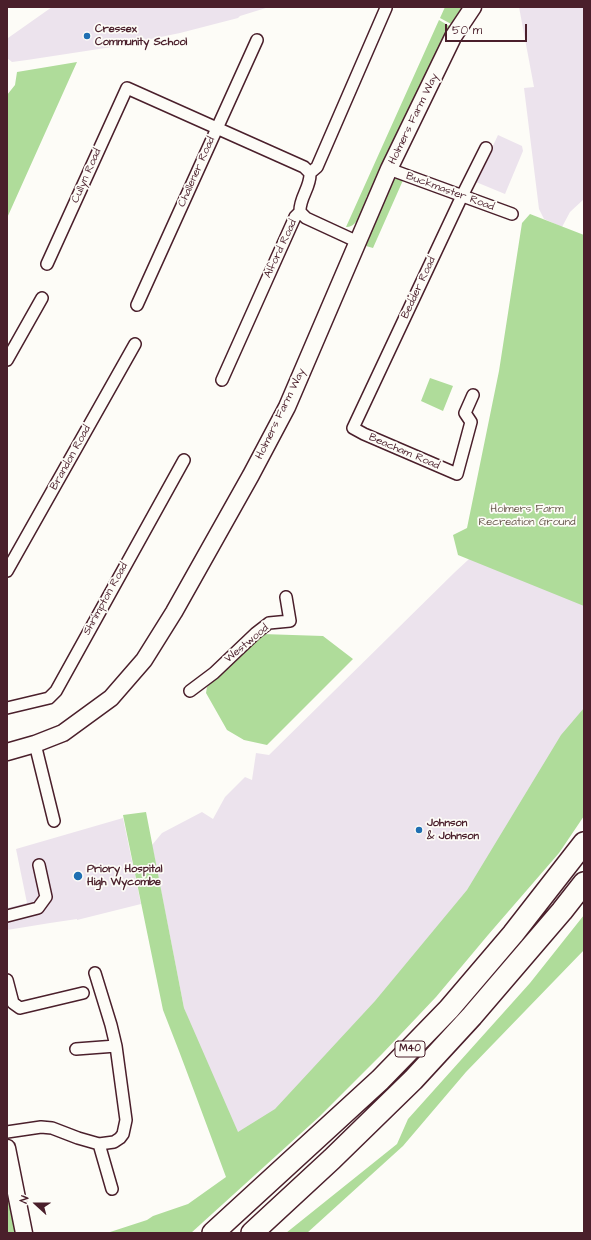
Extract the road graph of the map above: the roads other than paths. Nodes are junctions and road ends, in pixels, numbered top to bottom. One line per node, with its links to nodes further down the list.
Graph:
1 (473, 7): 6 (street, Holmers Farm Way)
2 (386, 8): 7 (street, Alford Road)
3 (257, 40): 4 (street, Challener Road)
4 (217, 127): 7 (street); 12 (street, Cullyn Road); 14 (street, Challener Road)
5 (486, 148): 8 (street, Bedder Road)
6 (389, 169): 8 (street, Buckmaster Road); 11 (street, Holmers Farm Way)
7 (310, 173): 9 (street, Alford Road)
8 (462, 196): 10 (street, Buckmaster Road); 19 (street, Bedder Road)
9 (300, 212): 11 (street); 17 (street, Alford Road)
10 (512, 214)
11 (358, 242): 25 (street, Holmers Farm Way)
12 (47, 264)
13 (42, 298): 16 (street)
14 (137, 305)
15 (135, 344): 21 (street, Brandon Road)
16 (7, 360)
17 (222, 380)
18 (473, 394): 19 (street, Beacham Road)
19 (353, 428)
20 (184, 460): 24 (street, Shrimpton Road)
21 (7, 572)
22 (286, 597): 23 (street, Westwood)
23 (190, 691)
24 (7, 708)
25 (36, 744): 26 (street, Holmers Farm Way); 27 (street)
26 (7, 752)
27 (54, 821)
28 (584, 843): 42 (highway, M40)
29 (39, 865): 31 (street)
30 (584, 883): 43 (highway, M40)
31 (7, 916)
32 (96, 973): 35 (street)
33 (7, 980): 34 (street)
34 (83, 992)
35 (116, 1046): 36 (street); 38 (street)
36 (76, 1049)
37 (7, 1132): 38 (street)
38 (99, 1144): 40 (street)
39 (7, 1148): 41 (street)
40 (112, 1189)
41 (24, 1233)
42 (213, 1233)
43 (252, 1233)

